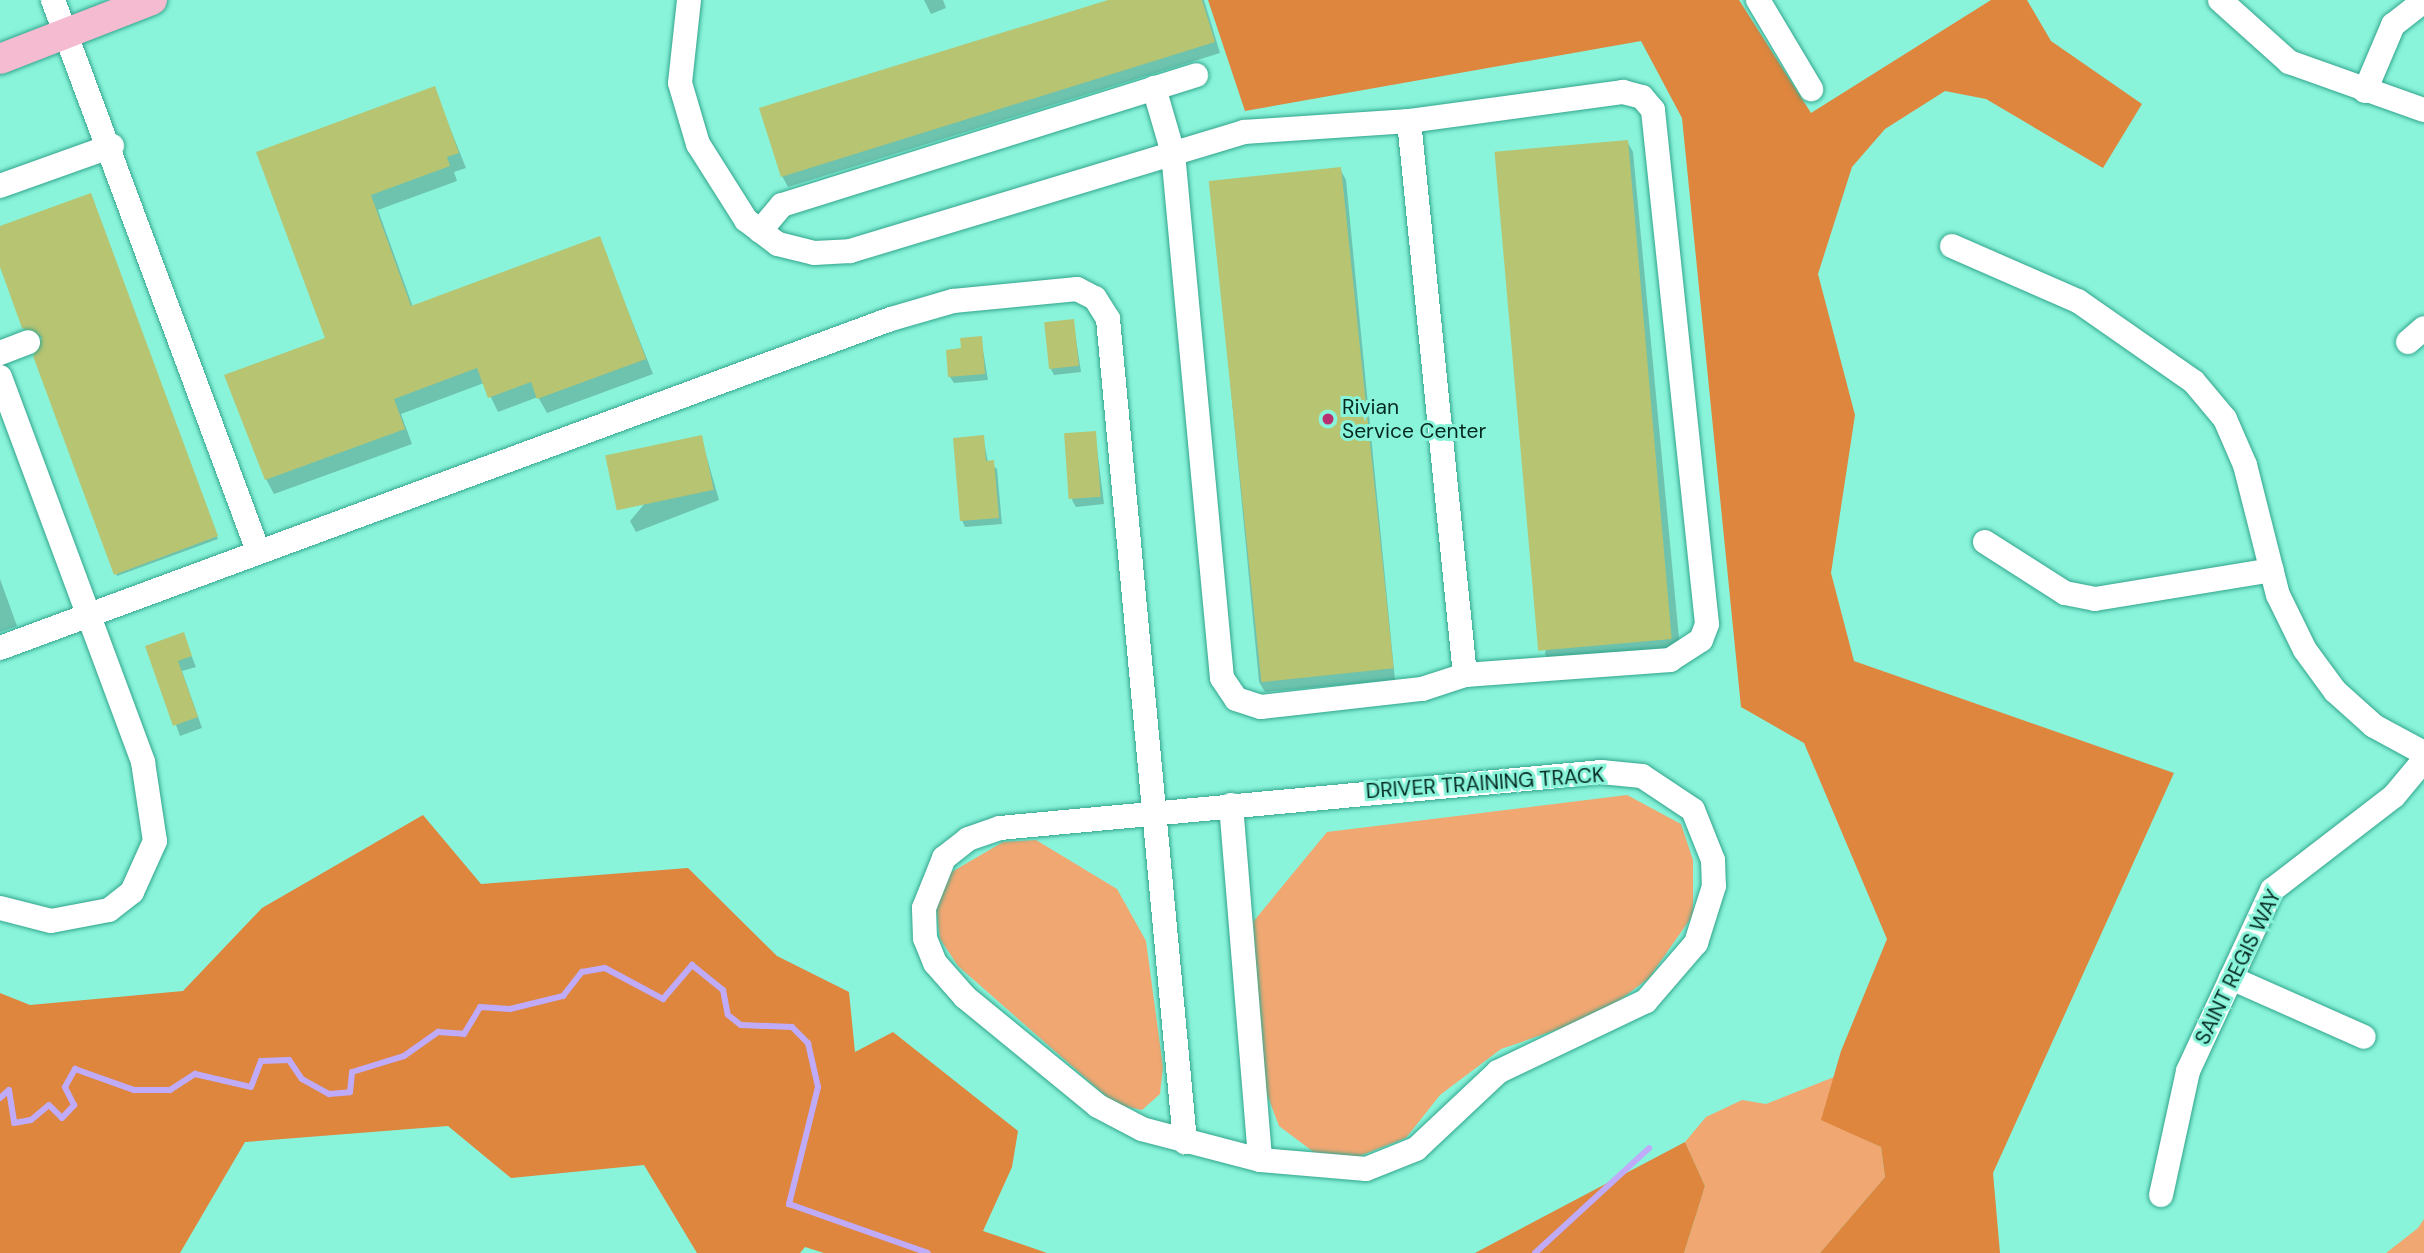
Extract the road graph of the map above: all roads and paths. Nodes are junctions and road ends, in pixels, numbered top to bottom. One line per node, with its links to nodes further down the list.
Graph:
1 (53, 0): 7 (street)
2 (152, 0): 7 (main road)
3 (689, 0): 18 (street)
4 (1758, 0): 11 (street)
5 (2220, 0): 12 (street)
6 (2424, 1): 12 (street)
7 (67, 33): 8 (main road); 15 (street)
8 (0, 59)
9 (1196, 75): 10 (street)
10 (1154, 88): 16 (street); 18 (street)
11 (1811, 89)
12 (2365, 91): 13 (street)
13 (2424, 110)
14 (1409, 121): 16 (street); 29 (street); 29 (street)
15 (112, 146): 17 (street); 25 (street)
16 (1173, 153): 18 (street); 29 (street)
17 (0, 186)
18 (760, 232)
19 (1952, 246): 26 (street)
20 (27, 342): 21 (street)
21 (0, 353)
22 (0, 377): 23 (street)
23 (9, 429): 27 (street)
24 (1985, 542): 26 (street)
25 (258, 551): 27 (street); 33 (street)
26 (2272, 570): 30 (street)
27 (88, 614): 28 (street); 34 (street)
28 (0, 648)
29 (1465, 676)
30 (2424, 753)
31 (2424, 760): 35 (street, SAINT REGIS WAY)
32 (1231, 805): 33 (street, DRIVER TRAINING TRACK); 38 (street); 38 (street, DRIVER TRAINING TRACK)
33 (1153, 811): 37 (street); 37 (street, DRIVER TRAINING TRACK)
34 (0, 908)
35 (2231, 978): 36 (street); 39 (street, SAINT REGIS WAY)
36 (2364, 1037)
37 (1185, 1142): 38 (street, DRIVER TRAINING TRACK)
38 (1260, 1160)
39 (2161, 1195)

